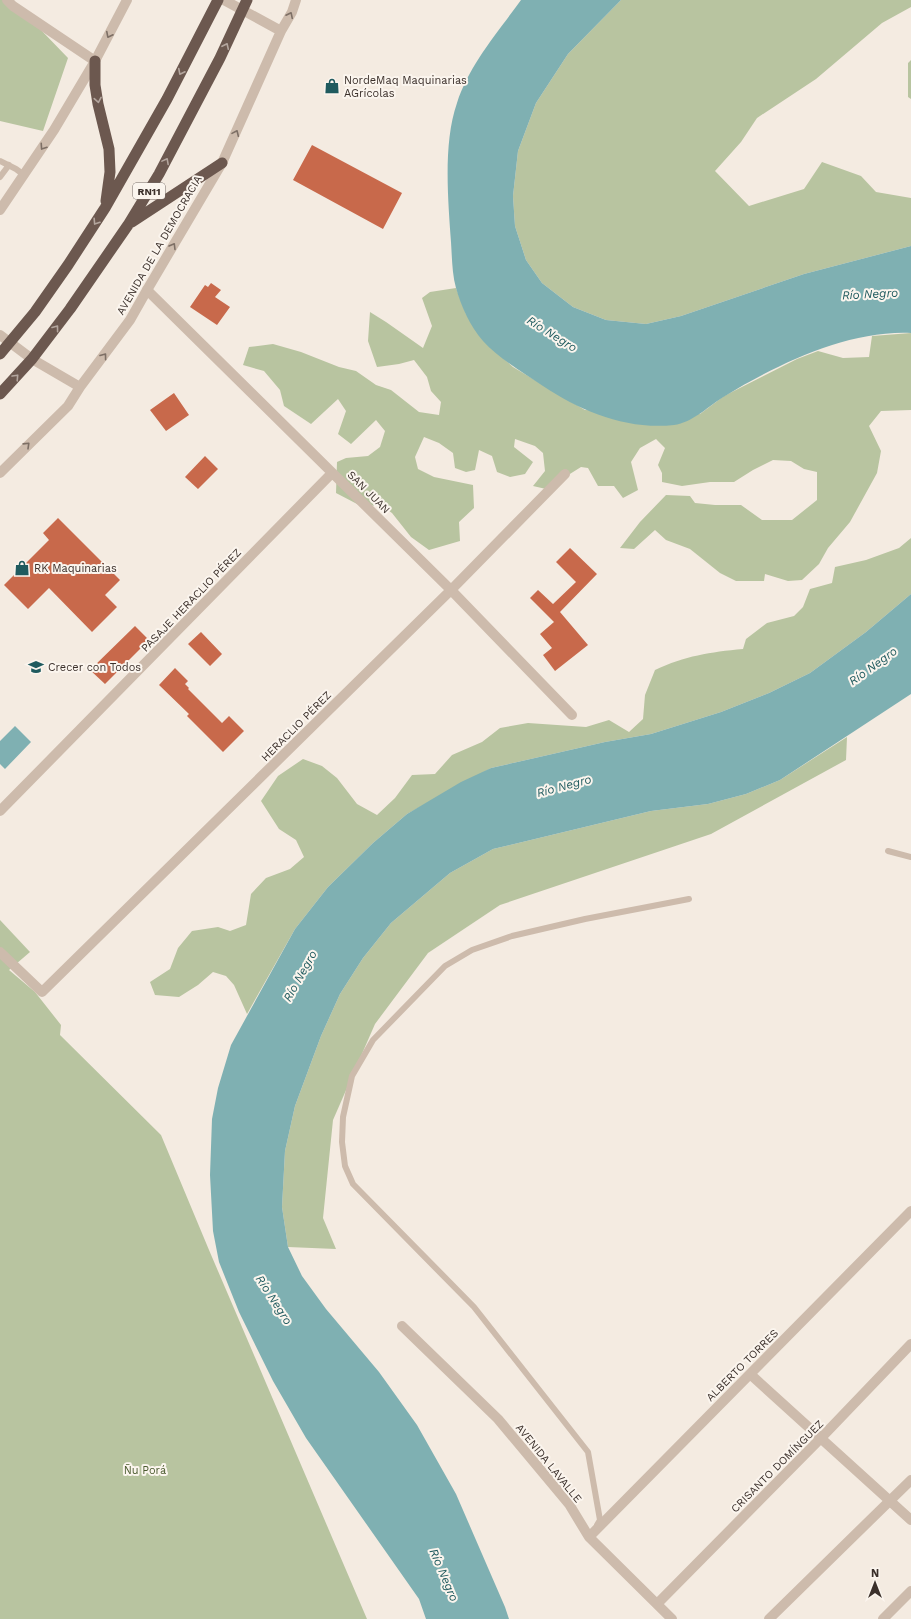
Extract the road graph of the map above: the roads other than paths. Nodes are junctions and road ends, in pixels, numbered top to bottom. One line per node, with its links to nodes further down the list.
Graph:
1 (7, 0): 8 (street)
2 (127, 0): 8 (street, one-way to 8)
3 (218, 0): 14 (highway, RN11, one-way to 14)
4 (224, 0): 6 (street)
5 (296, 0): 7 (street, AVENIDA DE LA DEMOCRACIA, one-way to 5)
6 (245, 5): 7 (street); 16 (highway, RN11, one-way to 6)
7 (281, 31): 10 (street, AVENIDA DE LA DEMOCRACIA, one-way to 7)
8 (95, 61): 12 (street, one-way to 12); 14 (highway, one-way to 14)
9 (0, 161): 11 (lane)
10 (222, 163): 16 (highway); 17 (street, AVENIDA DE LA DEMOCRACIA, one-way to 10)
11 (9, 165): 12 (lane); 13 (lane)
12 (24, 175): 15 (street)
13 (0, 177)
14 (105, 208): 19 (highway, RN11, one-way to 19)
15 (0, 210)
16 (128, 225): 21 (highway, RN11, one-way to 16)
17 (146, 290): 22 (street, AVENIDA DE LA DEMOCRACIA, one-way to 17); 25 (street, SAN JUAN)
18 (0, 334): 19 (street)
19 (10, 342): 20 (highway, RN11); 21 (street)
20 (0, 354)
21 (32, 359): 22 (street); 23 (highway, RN11, one-way to 21)
22 (80, 387): 24 (street, AVENIDA DE LA DEMOCRACIA, one-way to 22)
23 (0, 394)
24 (0, 473)
25 (332, 473): 27 (street, SAN JUAN); 29 (street, PASAJE HERACLIO PÉREZ)
26 (565, 474): 27 (street, HERACLIO PÉREZ)
27 (451, 590): 28 (street, SAN JUAN); 33 (street, HERACLIO PÉREZ)
28 (572, 715)
29 (0, 811)
30 (888, 851): 31 (lane)
31 (911, 857)
32 (689, 899): 42 (lane)
33 (0, 952)
34 (911, 1211): 37 (street, ALBERTO TORRES)
35 (402, 1326): 42 (street, AVENIDA LAVALLE)
36 (911, 1344): 38 (street, CRISANTO DOMÍNGUEZ)
37 (750, 1374): 38 (street); 42 (street, ALBERTO TORRES)
38 (821, 1438): 40 (street); 44 (street, CRISANTO DOMÍNGUEZ)
39 (911, 1480): 40 (street)
40 (890, 1501): 41 (street); 46 (street)
41 (911, 1520)
42 (589, 1537): 44 (street, AVENIDA LAVALLE)
43 (911, 1591): 47 (street)
44 (658, 1603): 45 (street, AVENIDA LAVALLE)
45 (672, 1619)
46 (769, 1619)
47 (883, 1619)

